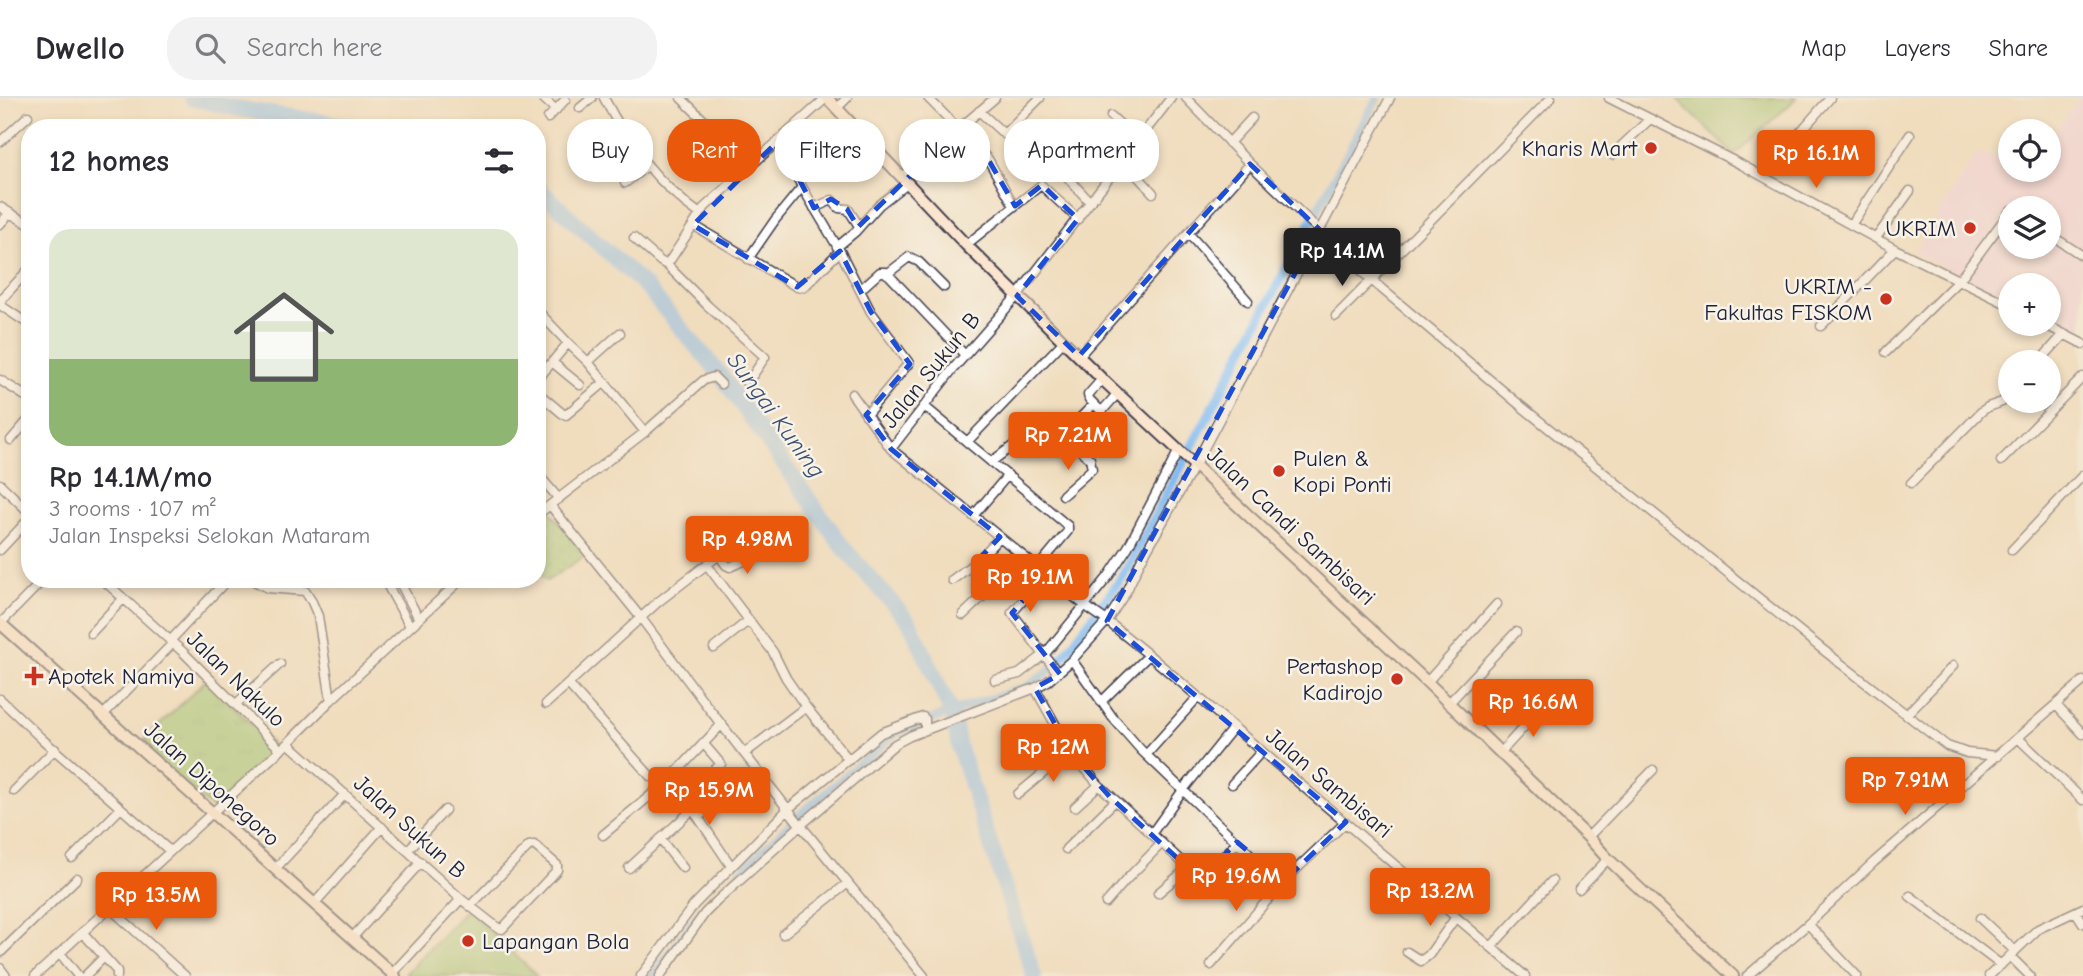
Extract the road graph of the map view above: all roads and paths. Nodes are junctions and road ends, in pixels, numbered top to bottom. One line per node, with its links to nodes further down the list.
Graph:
1 (543, 98): 19 (street)
2 (592, 98): 17 (street)
3 (604, 98): 26 (street)
4 (681, 98): 27 (street)
5 (827, 98): 18 (street, Jalan Candi Sambisari); 28 (street)
6 (847, 98): 18 (street)
7 (928, 98): 29 (street)
8 (1040, 98): 31 (street)
9 (1171, 98): 33 (street, Jalan Sukun B)
10 (1186, 98): 39 (street)
11 (1390, 98): 70 (street)
12 (1551, 98): 84 (street)
13 (1609, 98): 34 (street)
14 (1830, 98): 47 (street)
15 (990, 99): 20 (street)
16 (565, 100): 19 (street)
17 (580, 107)
18 (836, 108): 46 (street, Jalan Candi Sambisari)
19 (556, 110): 23 (street)
20 (979, 111): 30 (street); 36 (street)
21 (28, 116): 25 (street)
22 (1111, 116): 32 (street)
23 (548, 118)
24 (1252, 118): 39 (street)
25 (25, 119)
26 (615, 119)
27 (703, 119)
28 (803, 119)
29 (948, 119)
30 (969, 119)
31 (1019, 119)
32 (1114, 119)
33 (1155, 119)
34 (1650, 119): 41 (street); 47 (street)
35 (21, 122): 38 (street)
36 (1004, 132)
37 (1910, 135): 68 (street)
38 (0, 142)
39 (1229, 143): 44 (street)
40 (775, 144): 42 (street)
41 (1612, 155)
42 (761, 157)
43 (990, 163): 59 (street)
44 (1250, 164): 70 (street); 72 (street)
45 (653, 172): 63 (street)
46 (899, 174)
47 (1762, 176): 68 (street)
48 (734, 182): 63 (street)
49 (800, 182): 55 (street)
50 (903, 182): 69 (street)
51 (907, 182): 76 (street, Jalan Candi Sambisari)
52 (1072, 182): 58 (street)
53 (1106, 182): 58 (street, Jalan Sukun B)
54 (1143, 182): 57 (street)
55 (802, 187): 61 (street); 80 (street)
56 (1910, 191): 74 (street)
57 (1153, 193)
58 (1090, 202): 64 (street, Jalan Sukun B)
59 (1014, 206): 64 (street); 76 (street)
60 (0, 207): 62 (street)
61 (814, 208): 69 (street); 77 (street)
62 (10, 213): 65 (street); 66 (street)
63 (700, 214): 67 (street)
64 (1078, 219): 88 (street, Jalan Sukun B)
65 (21, 220)
66 (0, 224)
67 (693, 225): 80 (street); 81 (street)
68 (1851, 225): 74 (street)
69 (859, 226): 77 (street)
70 (1317, 227): 84 (street); 133 (street)
71 (1998, 228): 85 (street)
72 (1188, 233): 90 (street); 105 (street)
73 (634, 238): 81 (street)
74 (1876, 238): 78 (street)
75 (2061, 242): 79 (street)
76 (966, 245): 88 (street, Jalan Candi Sambisari)
77 (839, 249): 80 (street); 87 (street)
78 (1895, 249): 85 (street); 95 (street)
79 (2083, 256)
80 (748, 259)
81 (667, 265): 112 (street)
82 (887, 274): 86 (street); 87 (street); 104 (street)
83 (21, 278): 91 (street)
84 (1370, 279): 92 (street); 202 (street)
85 (1960, 279): 89 (street); 103 (street)
86 (944, 287)
87 (860, 290): 123 (street)
88 (1017, 296): 99 (street, Jalan Candi Sambisari); 104 (street, Jalan Sukun B)
89 (1998, 299)
90 (1248, 302)
91 (0, 303): 93 (street)
92 (1336, 316)
93 (21, 318)
94 (546, 320): 100 (street)
95 (1821, 326)
96 (2061, 332): 98 (street)
97 (620, 333): 107 (street)
98 (2064, 334): 101 (street); 102 (street)
99 (1064, 341): 105 (street, Jalan Candi Sambisari); 128 (street)
100 (568, 343): 106 (street); 107 (street)
101 (2083, 344)
102 (2050, 350)
103 (1886, 352)
104 (965, 355): 122 (street, Jalan Sukun B)
105 (1079, 356): 110 (street, Jalan Candi Sambisari)
106 (552, 362): 108 (street); 115 (street)
107 (588, 362): 113 (street)
108 (546, 369)
109 (2083, 377): 131 (street)
110 (1102, 379): 118 (street, Jalan Candi Sambisari); 120 (street)
111 (0, 380): 116 (street)
112 (745, 381)
113 (606, 382): 119 (street); 125 (street)
114 (721, 384): 125 (street)
115 (580, 385)
116 (21, 393)
117 (852, 394): 123 (street)
118 (1117, 394): 120 (street); 130 (street, Jalan Candi Sambisari)
119 (546, 399)
120 (1094, 404): 126 (street)
121 (1998, 404): 138 (street)
122 (924, 406): 128 (street); 129 (street, Jalan Sukun B)
123 (866, 415): 129 (street)
124 (21, 428): 127 (street)
125 (645, 432): 140 (street)
126 (1064, 434): 132 (street); 139 (street)
127 (10, 440)
128 (967, 442): 132 (street)
129 (891, 449): 144 (street, Jalan Sukun B)
130 (1180, 451): 133 (street, Jalan Candi Sambisari); 168 (street)
131 (2001, 461)
132 (991, 462): 134 (street)
133 (1193, 463): 172 (street); 188 (street, Jalan Candi Sambisari)
134 (1007, 475): 144 (street); 155 (street)
135 (2083, 475): 150 (street)
136 (546, 483): 140 (street)
137 (0, 484): 141 (street)
138 (1911, 484)
139 (1063, 495)
140 (559, 499): 142 (street)
141 (21, 504)
142 (550, 505): 143 (street); 171 (street)
143 (546, 508)
144 (973, 516): 147 (street, Jalan Sukun B)
145 (21, 520): 148 (street)
146 (765, 528): 151 (street)
147 (1000, 537): 152 (street, Jalan Sukun B); 153 (street)
148 (0, 550)
149 (769, 550): 151 (street)
150 (2012, 550)
151 (719, 555): 154 (street)
152 (1022, 555): 155 (street, Jalan Sukun B); 158 (street)
153 (976, 562): 157 (street); 158 (street)
154 (707, 565): 171 (street); 173 (street)
155 (1038, 567): 156 (street, Jalan Sukun B)
156 (1046, 575): 168 (street, Jalan Sukun B); 181 (street)
157 (952, 580)
158 (996, 584): 169 (street)
159 (35, 588): 174 (street)
160 (112, 588): 166 (street, Jalan Nakulo)
161 (220, 588): 178 (street)
162 (268, 588): 193 (street)
163 (389, 588): 175 (street)
164 (403, 588): 170 (street)
165 (452, 588): 170 (street)
166 (123, 599): 177 (street); 178 (street, Jalan Nakulo)
167 (1497, 604): 188 (street)
168 (1088, 608): 172 (street, Jalan Sukun B); 181 (street)
169 (963, 615)
170 (419, 618): 175 (street)
171 (641, 618): 189 (street); 203 (street)
172 (1104, 620): 180 (street, Jalan Sambisari); 182 (street)
173 (748, 621): 179 (street); 200 (street)
174 (0, 624): 201 (street, Jalan Diponegoro)
175 (410, 626): 193 (street)
176 (1516, 632): 197 (street)
177 (91, 633)
178 (171, 642): 195 (street, Jalan Nakulo); 201 (street)
179 (714, 648)
180 (1149, 655): 191 (street, Jalan Sambisari); 194 (street)
181 (1047, 657): 185 (street); 186 (street)
182 (1072, 660): 185 (street); 194 (street)
183 (280, 664): 195 (street)
184 (1953, 666): 202 (street)
185 (1057, 671): 190 (street)
186 (995, 680)
187 (2083, 681): 199 (street)
188 (1427, 682): 197 (street, Jalan Candi Sambisari)
189 (569, 685): 196 (street); 220 (street)
190 (1035, 688): 204 (street); 211 (street)
191 (1197, 698): 205 (street, Jalan Sambisari); 215 (street)
192 (0, 699): 210 (street)
193 (331, 700): 209 (street)
194 (1101, 702): 215 (street)
195 (236, 704): 209 (street, Jalan Nakulo)
196 (546, 704)
197 (1448, 704): 214 (street, Jalan Candi Sambisari)
198 (1545, 704): 214 (street)
199 (2056, 705): 206 (street); 207 (street)
200 (806, 707): 213 (street); 217 (street)
201 (103, 715): 235 (street, Jalan Diponegoro)
202 (1906, 715): 216 (street)
203 (722, 724): 208 (street); 213 (street)
204 (927, 726): 217 (street); 238 (street)
205 (1233, 728): 212 (street, Jalan Sambisari); 224 (street)
206 (2083, 734)
207 (2018, 738): 216 (street); 229 (street)
208 (703, 743): 221 (street); 228 (street)
209 (285, 746): 226 (street, Jalan Sukun B); 235 (street)
210 (55, 749): 225 (street); 232 (street)
211 (1070, 751): 223 (street); 227 (street)
212 (1262, 751): 222 (street); 237 (street, Jalan Sambisari)
213 (745, 753): 219 (street)
214 (1500, 754): 242 (street, Jalan Candi Sambisari)
215 (1146, 755): 224 (street)
216 (1998, 756): 273 (street)
217 (849, 760): 234 (street)
218 (1653, 770): 242 (street)
219 (761, 775): 228 (street); 234 (street)
220 (651, 777)
221 (668, 780): 236 (street); 241 (street)
222 (1232, 784)
223 (1099, 785): 230 (street); 231 (street)
224 (1183, 790): 240 (street); 244 (street)
225 (14, 791)
226 (345, 794): 239 (street, Jalan Sukun B); 256 (street)
227 (1018, 794)
228 (728, 797): 236 (street)
229 (2083, 800)
230 (1115, 801): 240 (street); 246 (street)
231 (1075, 807)
232 (121, 808): 248 (street); 249 (street)
233 (445, 810): 247 (street)
234 (789, 810): 238 (street); 252 (street)
235 (212, 812): 248 (street); 256 (street, Jalan Diponegoro)
236 (696, 813): 243 (street); 252 (street)
237 (1346, 822): 258 (street); 270 (street, Jalan Sambisari)
238 (799, 824): 260 (street); 294 (street)
239 (382, 827): 247 (street, Jalan Sukun B); 266 (street)
240 (1152, 833): 245 (street)
241 (603, 835)
242 (1588, 837): 250 (street, Jalan Candi Sambisari)
243 (660, 839): 253 (street); 254 (street)
244 (1237, 842): 255 (street); 258 (street)
245 (1162, 843): 255 (street); 265 (street)
246 (1066, 849)
247 (408, 850): 251 (street, Jalan Sukun B)
248 (170, 851): 268 (street)
249 (72, 858)
250 (1608, 859): 261 (street); 297 (street, Jalan Candi Sambisari)
251 (421, 862): 264 (street, Jalan Sukun B); 276 (street)
252 (731, 866): 293 (street)
253 (629, 868)
254 (683, 868)
255 (1188, 868): 262 (street)
256 (275, 869): 266 (street, Jalan Diponegoro)
257 (77, 878): 279 (street)
258 (1284, 881): 283 (street)
259 (1552, 881): 277 (street)
260 (848, 883): 275 (street); 295 (street)
261 (1579, 889)
262 (1158, 893)
263 (1910, 896): 284 (street)
264 (461, 899): 267 (street); 287 (street, Jalan Sukun B)
265 (1106, 903)
266 (314, 904): 276 (street, Jalan Diponegoro)
267 (470, 906): 267 (street)
268 (110, 908): 274 (street); 292 (street)
269 (2079, 910): 272 (street); 281 (street)
270 (1456, 917): 277 (street, Jalan Sambisari); 278 (street)
271 (1980, 918): 281 (street)
272 (2083, 923)
273 (1808, 924): 298 (street); 299 (street)
274 (83, 933): 280 (street); 282 (street)
275 (783, 933)
276 (352, 938): 287 (street, Jalan Diponegoro)
277 (1491, 947): 296 (street, Jalan Sambisari)
278 (1407, 952)
279 (0, 953)
280 (60, 953): 286 (street); 289 (street)
281 (2013, 954): 284 (street); 301 (street)
282 (104, 957): 290 (street); 291 (street)
283 (1211, 965)
284 (2001, 965): 300 (street)
285 (0, 968): 288 (street)
286 (37, 975)
287 (394, 975)
288 (6, 976)
289 (78, 976)
290 (85, 976)
291 (117, 976)
292 (185, 976)
293 (640, 976)
294 (660, 976)
295 (924, 976)
296 (1525, 976)
297 (1733, 976)
298 (1748, 976)
299 (1857, 976)
300 (1989, 976)
301 (2030, 976)

